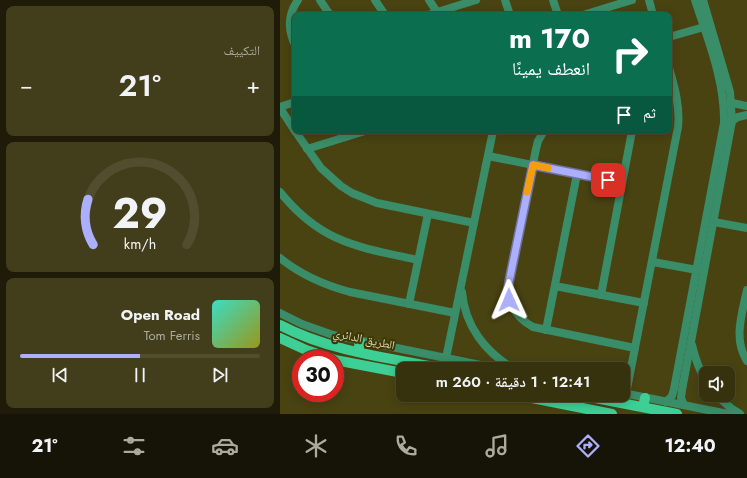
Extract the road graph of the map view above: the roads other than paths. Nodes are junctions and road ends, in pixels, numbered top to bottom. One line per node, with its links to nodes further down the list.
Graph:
1 (298, 0): 14 (street)
2 (320, 0): 15 (street)
3 (375, 0): 16 (street)
4 (429, 0): 17 (street)
5 (476, 0): 17 (street)
6 (505, 0): 18 (street)
7 (553, 0): 19 (street)
8 (601, 0): 13 (street)
9 (632, 0): 13 (street)
10 (649, 0): 21 (street)
11 (696, 0): 23 (street)
12 (703, 0): 28 (street)
13 (604, 9): 20 (street)
14 (293, 12)
15 (328, 12)
16 (383, 12)
17 (437, 12)
18 (509, 12)
19 (557, 12)
20 (594, 12)
21 (652, 12)
22 (292, 15): 24 (street)
23 (704, 27): 25 (street); 49 (street)
24 (292, 37)
25 (672, 37)
26 (672, 88): 52 (street)
27 (292, 103): 30 (street)
28 (732, 103): 29 (street); 32 (street)
29 (747, 106)
30 (280, 108): 33 (street)
31 (747, 115): 32 (street)
32 (732, 121): 46 (street)
33 (292, 126)
34 (297, 134): 39 (street)
35 (354, 134): 39 (street)
36 (492, 134): 40 (street)
37 (542, 134): 41 (street)
38 (631, 134): 43 (street)
39 (307, 149): 45 (street)
40 (488, 156): 41 (street); 47 (street)
41 (533, 165): 42 (street); 63 (street)
42 (577, 174): 43 (street); 55 (street)
43 (622, 183): 57 (street)
44 (280, 192): 51 (street)
45 (428, 214): 47 (street); 51 (street)
46 (714, 222): 48 (street); 49 (street)
47 (474, 223): 54 (street)
48 (747, 228)
49 (706, 246): 53 (street); 66 (street)
50 (280, 258): 59 (street)
51 (418, 260): 59 (street)
52 (652, 262): 53 (street); 58 (street)
53 (697, 270): 83 (street)
54 (462, 283): 61 (street); 75 (street)
55 (554, 286): 57 (street); 63 (street)
56 (747, 290): 72 (street)
57 (601, 295): 58 (street)
58 (644, 303): 67 (street)
59 (409, 304): 61 (street)
60 (280, 313): 65 (street)
61 (455, 313): 70 (street)
62 (280, 325): 69 (main road, الطريق الدائري)
63 (546, 330): 67 (street)
64 (280, 338): 68 (main road)
65 (360, 341): 69 (main road); 70 (street)
66 (691, 342): 76 (street); 85 (street)
67 (635, 348): 77 (street)
68 (306, 350)
69 (358, 352): 73 (main road, الطريق الدائري)
70 (446, 358): 74 (street)
71 (344, 361): 78 (main road)
72 (747, 361)
73 (410, 362)
74 (466, 362)
75 (502, 362)
76 (699, 366)
77 (630, 371)
78 (396, 372)
79 (630, 396): 82 (street)
80 (630, 400): 82 (main road)
81 (555, 402): 86 (main road)
82 (644, 402): 83 (street); 87 (main road)
83 (666, 402): 85 (street)
84 (724, 402): 89 (street)
85 (684, 405): 88 (street)
86 (612, 414)
87 (676, 414)
88 (728, 414)
89 (740, 414)

